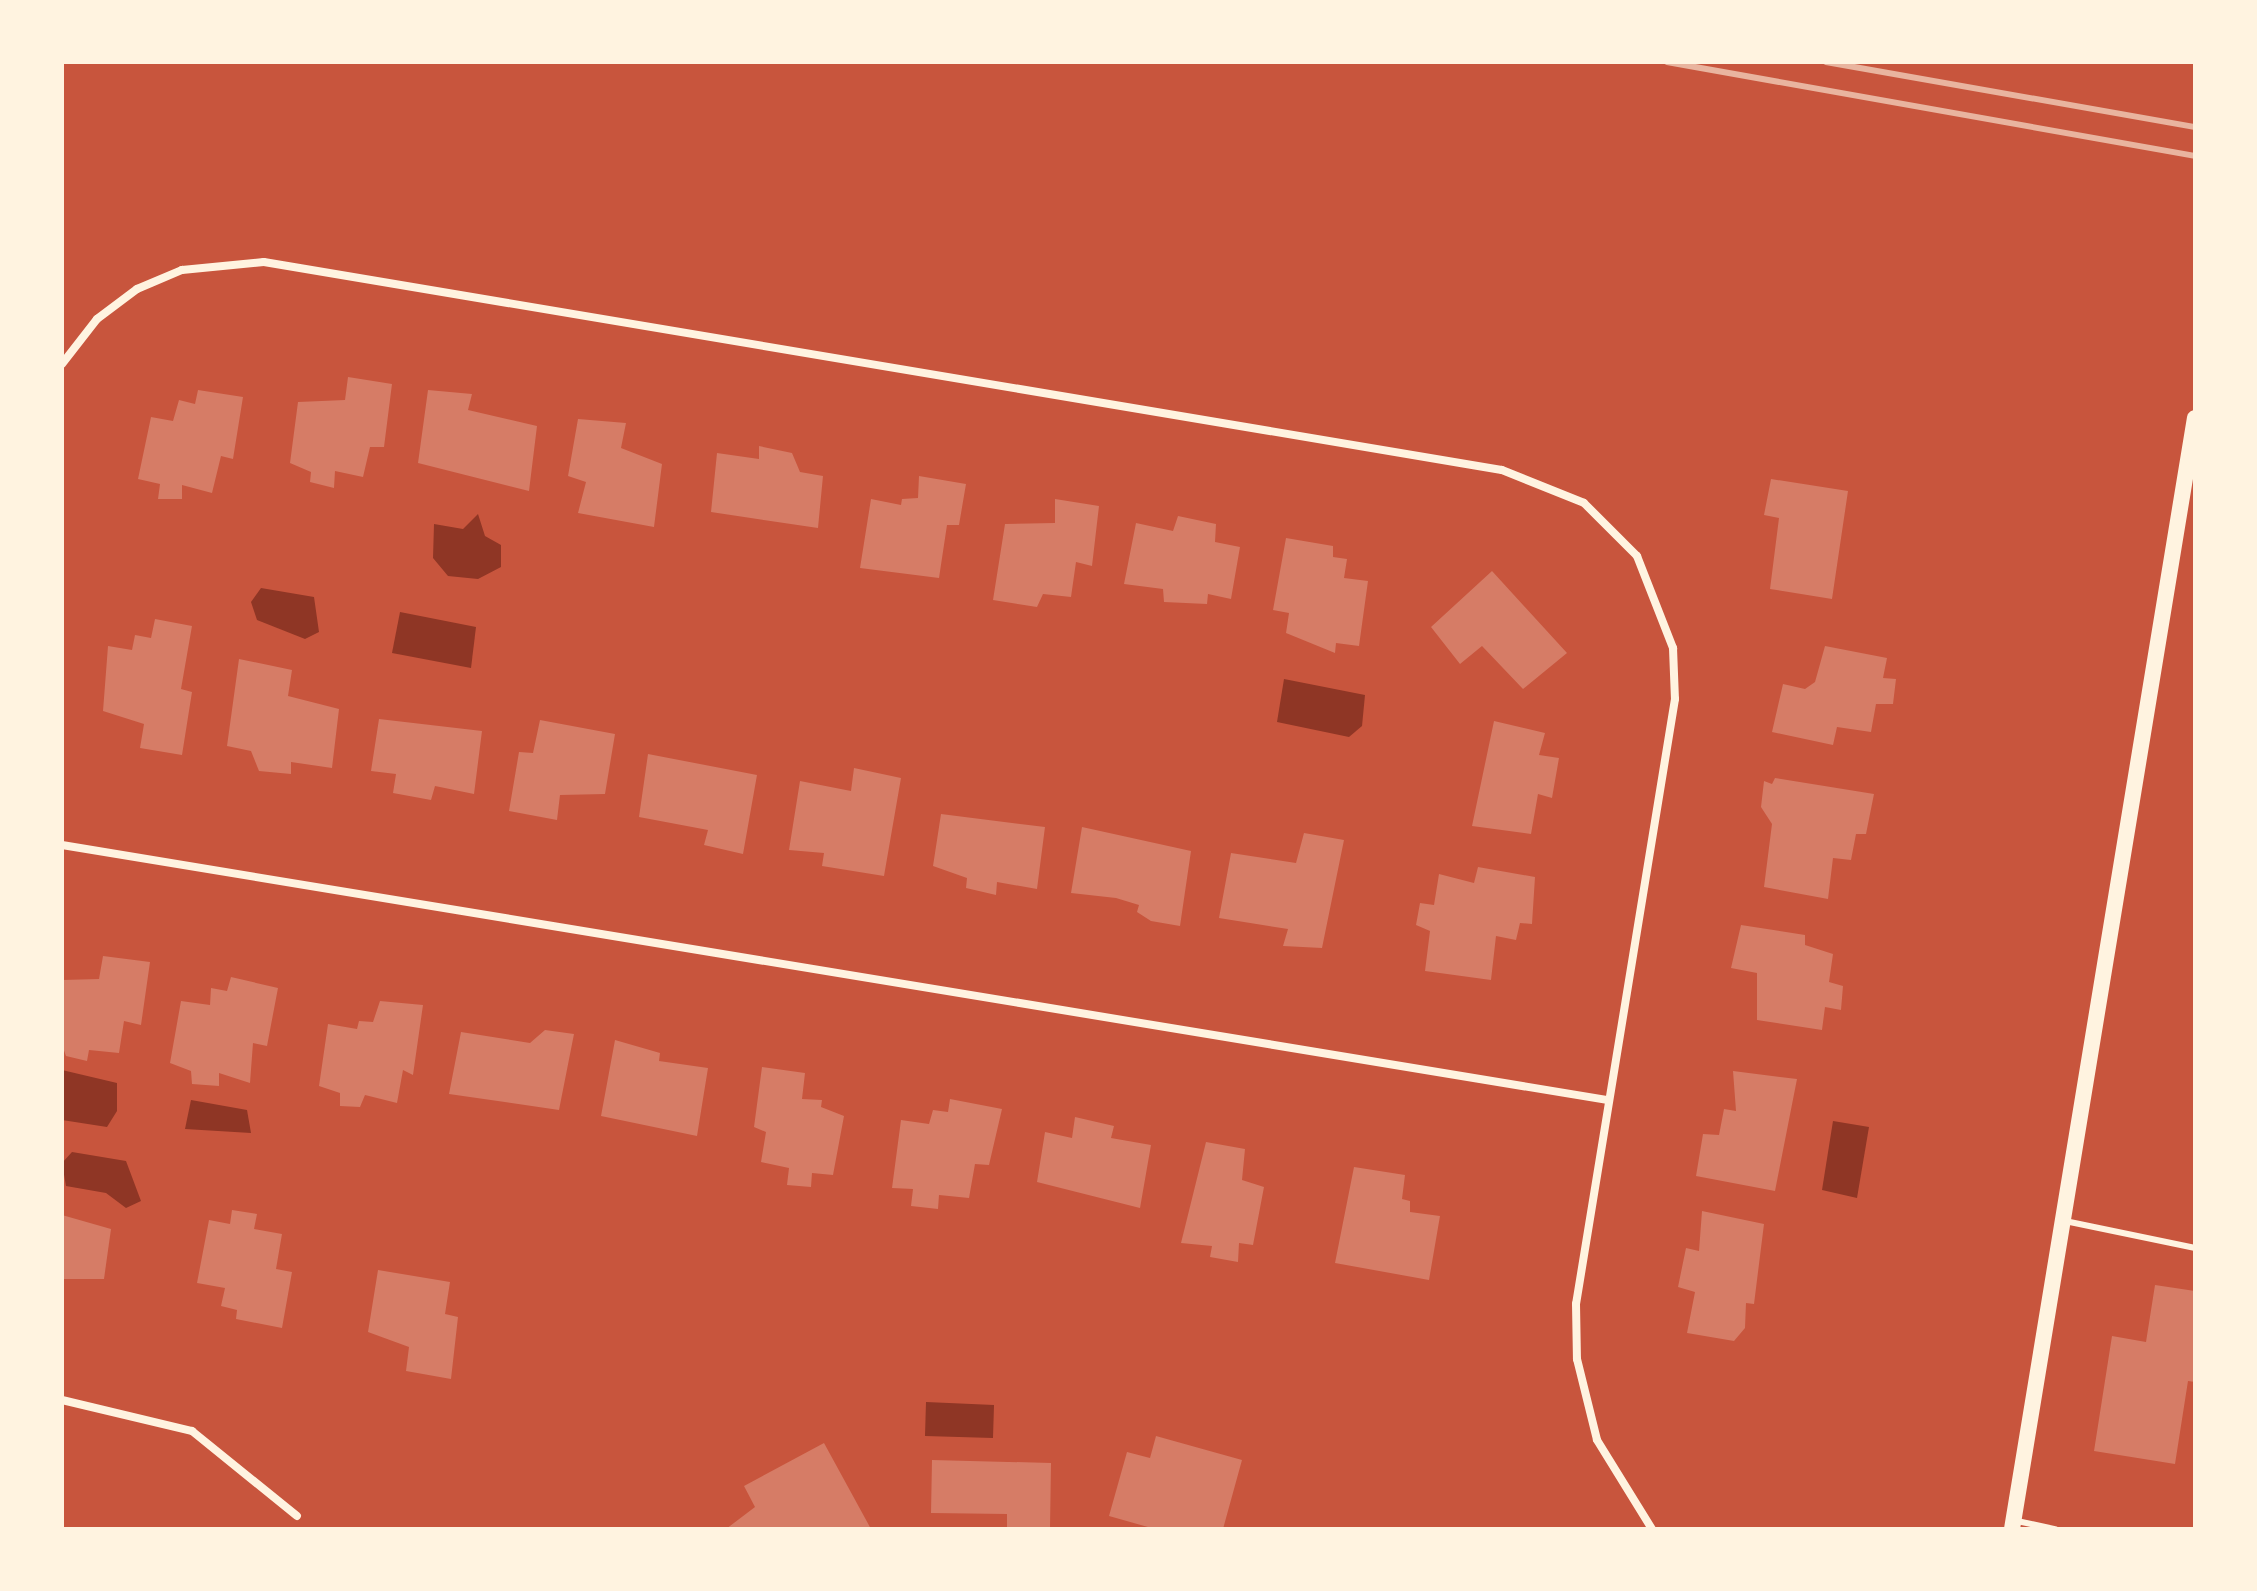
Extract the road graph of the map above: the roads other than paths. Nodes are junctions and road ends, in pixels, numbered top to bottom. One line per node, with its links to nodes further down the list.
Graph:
1 (62, 364): 4 (street)
2 (2195, 418): 5 (main road)
3 (62, 845): 4 (street)
4 (1608, 1100): 10 (street)
5 (2065, 1221): 6 (lane); 9 (main road)
6 (2195, 1248)
7 (62, 1400): 8 (street)
8 (297, 1516)
9 (2012, 1525): 11 (lane)
10 (1652, 1529)
11 (2056, 1529)

